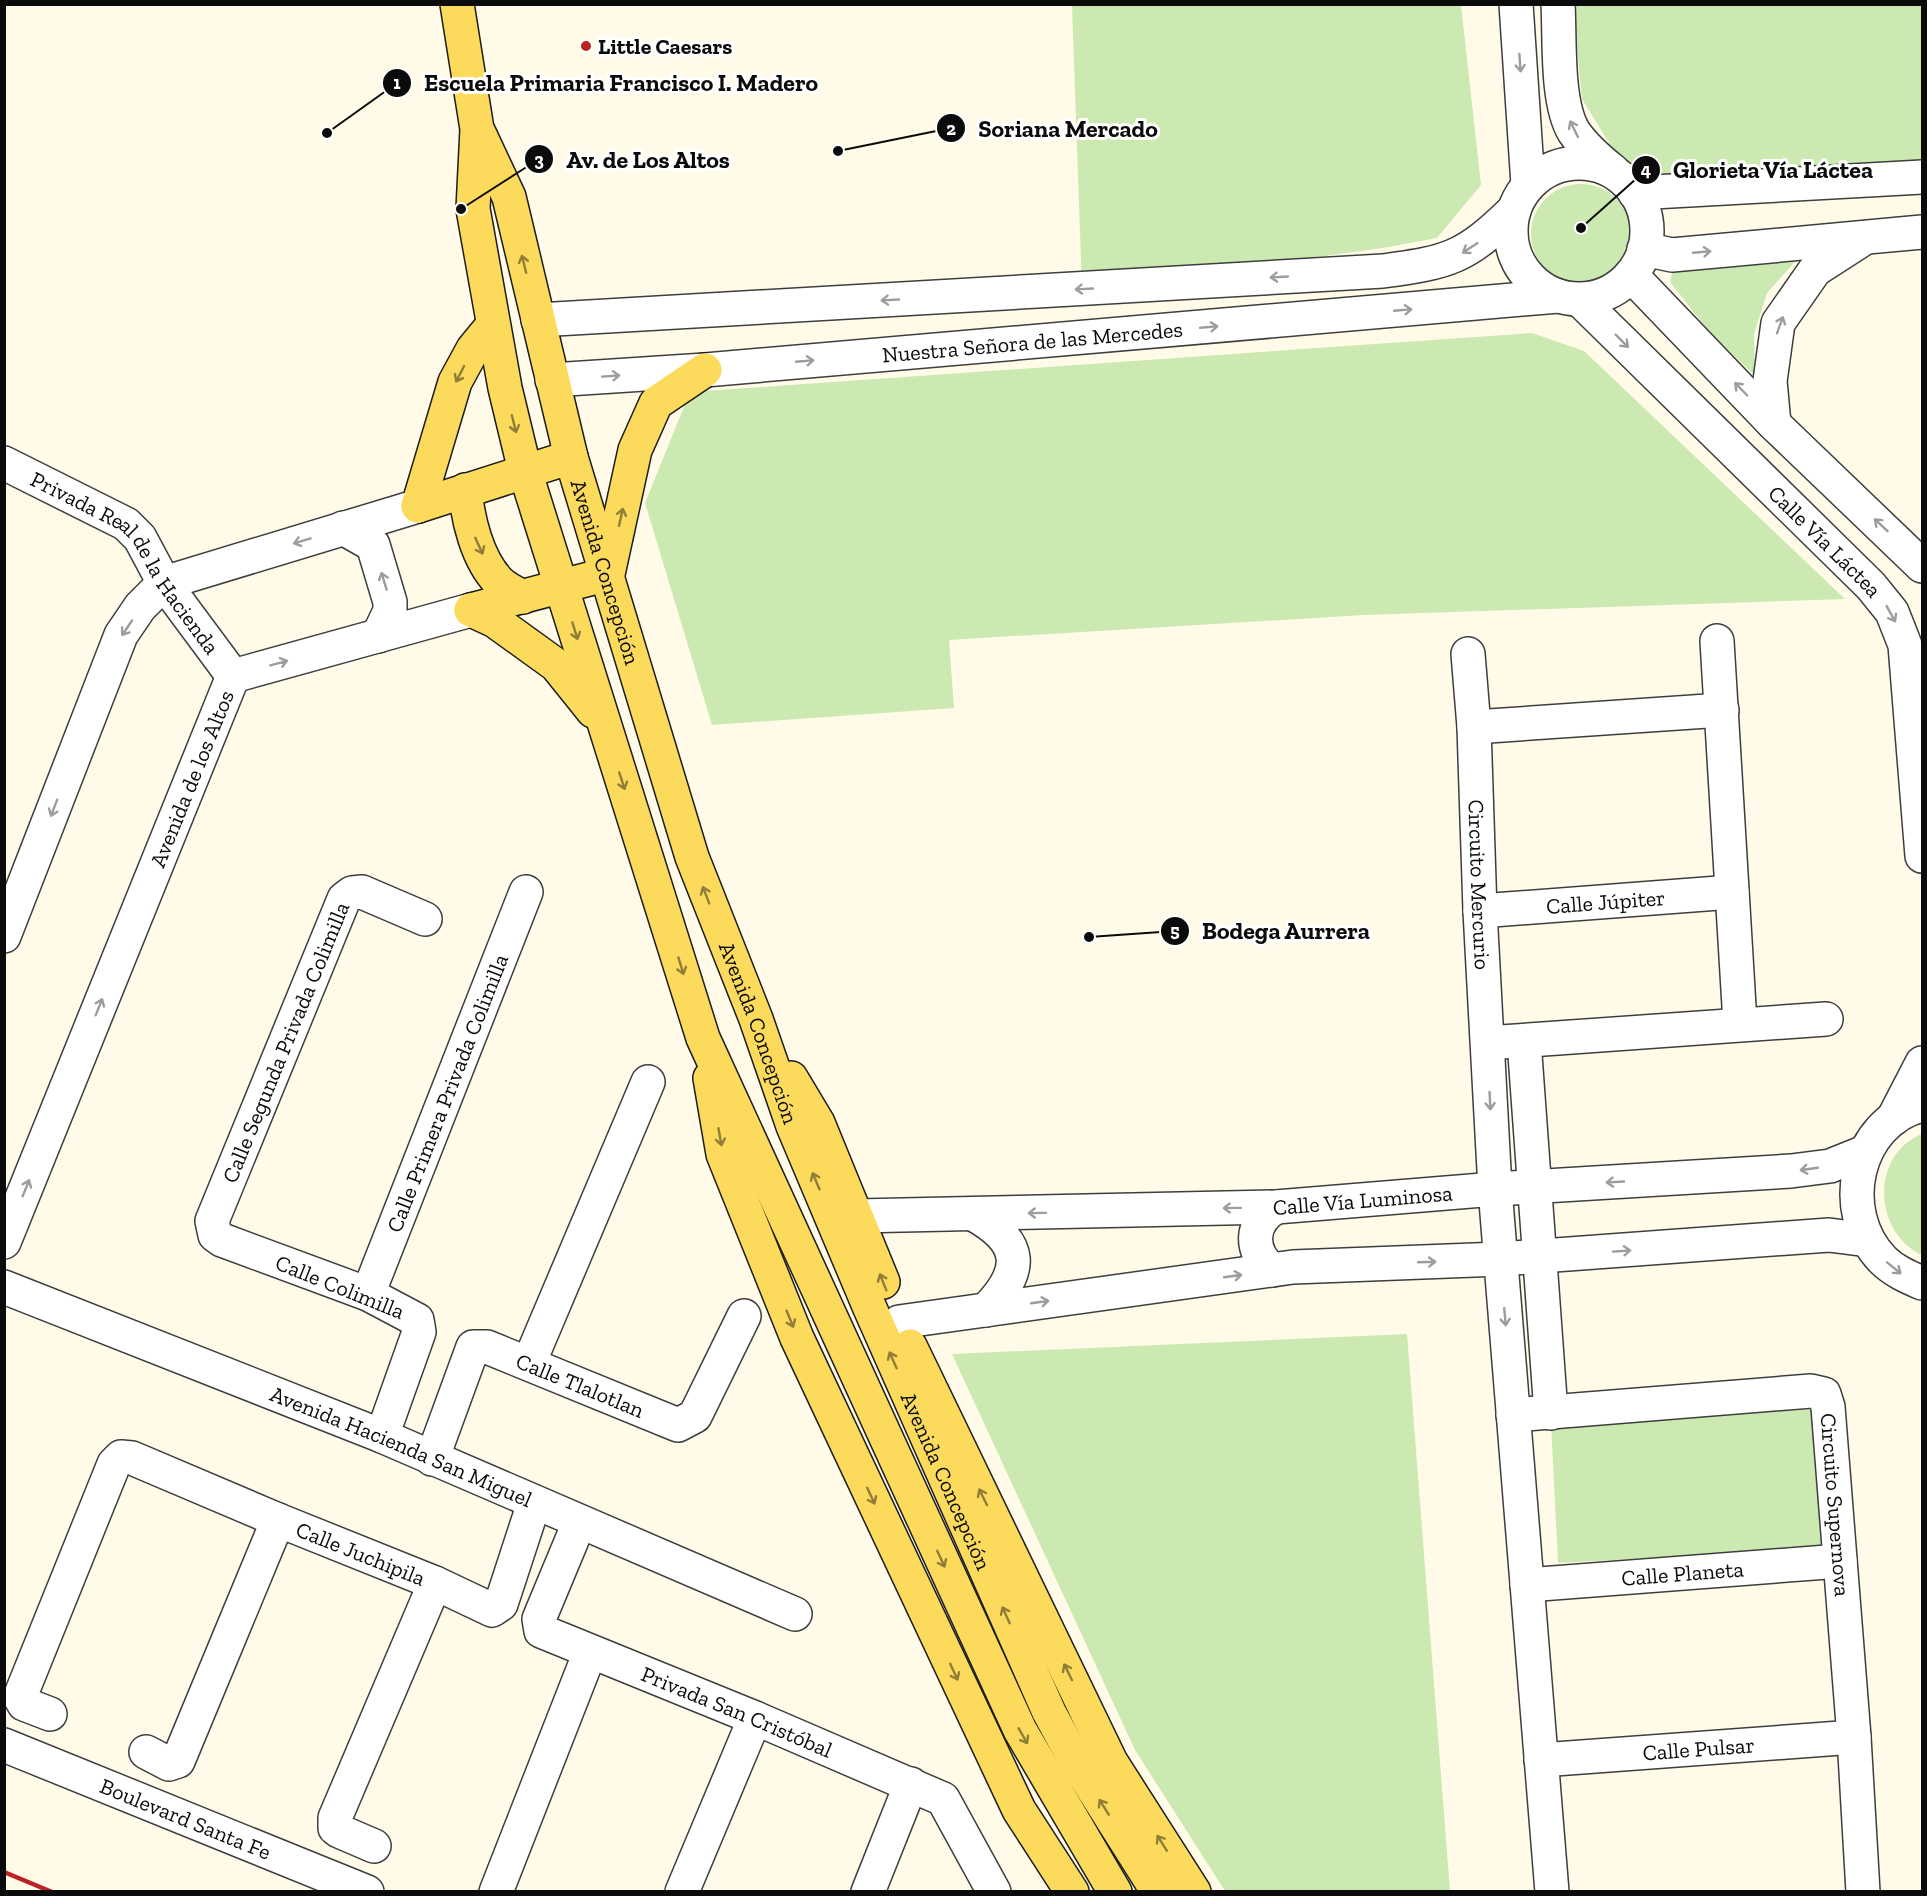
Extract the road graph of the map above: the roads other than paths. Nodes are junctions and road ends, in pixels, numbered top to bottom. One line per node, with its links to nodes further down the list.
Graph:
1 (456, 4): 4 (main road, Avenida Concepción)
2 (1516, 4): 7 (street, one-way to 7)
3 (1558, 4): 6 (street, one-way to 3)
4 (477, 129): 12 (main road, Avenida Concepción, one-way to 4); 13 (main road, Avenida Concepción)
5 (1923, 177): 6 (street)
6 (1624, 182): 7 (street); 10 (street)
7 (1521, 198): 11 (street); 12 (street, Nuestra Señora de las Mercedes, one-way to 12)
8 (1923, 232): 9 (street)
9 (1867, 236): 10 (street, one-way to 9); 17 (street, one-way to 9)
10 (1638, 262): 11 (street); 17 (street, one-way to 10)
11 (1569, 298): 14 (street, Nuestra Señora de las Mercedes, one-way to 11); 34 (street, Calle Vía Láctea, one-way to 34)
12 (538, 320): 13 (main road, Nuestra Señora de las Mercedes); 15 (main road, Avenida Concepción)
13 (492, 326): 16 (main road, Avenida Concepción); 22 (main road, one-way to 22)
14 (705, 370): 15 (street, Nuestra Señora de las Mercedes, one-way to 14); 25 (main road, one-way to 14)
15 (552, 381): 16 (main road, Nuestra Señora de las Mercedes); 18 (main road, Avenida Concepción)
16 (505, 388): 20 (main road, Avenida Concepción, one-way to 20)
17 (1774, 424): 24 (street, one-way to 17)
18 (571, 457): 20 (main road); 25 (main road, Avenida Concepción)
19 (4, 463): 26 (street, Privada Real de la Hacienda)
20 (525, 471): 21 (main road); 27 (main road, Avenida Concepción)
21 (465, 490): 22 (main road); 28 (main road, one-way to 28)
22 (418, 506): 23 (street)
23 (343, 528): 26 (street, one-way to 26); 30 (street, one-way to 23)
24 (1923, 566)
25 (608, 574): 27 (main road, Avenida de los Altos); 44 (main road, Avenida Concepción, one-way to 25)
26 (164, 583): 33 (street, Privada Real de la Hacienda); 43 (street, one-way to 43)
27 (561, 587): 28 (main road, Avenida de los Altos); 36 (main road, Avenida Concepción, one-way to 36)
28 (523, 597): 29 (main road, Avenida de los Altos)
29 (471, 610): 30 (street, Avenida de los Altos); 36 (main road)
30 (378, 636): 33 (street, Avenida de los Altos, one-way to 30)
31 (1717, 641): 35 (street)
32 (1468, 654): 37 (street, Circuito Mercurio)
33 (233, 676): 62 (street, Avenida de los Altos, one-way to 33)
34 (1916, 699): 38 (street, Calle Vía Láctea)
35 (1722, 710): 37 (street); 40 (street)
36 (604, 725): 47 (main road, Avenida Concepción, one-way to 47)
37 (1474, 727): 41 (street, Circuito Mercurio)
38 (1923, 855)
39 (526, 892): 68 (street, Calle Primera Privada Colimilla)
40 (1732, 892): 41 (street, Calle Júpiter); 46 (street)
41 (1480, 911): 49 (street, Circuito Mercurio)
42 (425, 919): 60 (street, Calle Segunda Privada Colimilla)
43 (4, 936)
44 (756, 1019): 59 (main road); 100 (main road, Avenida Concepción, one-way to 44)
45 (1826, 1019): 46 (street)
46 (1740, 1023): 48 (street)
47 (703, 1038): 98 (main road, one-way to 98); 99 (main road, Avenida Concepción, one-way to 99)
48 (1524, 1041): 49 (street); 55 (street)
49 (1487, 1043): 56 (street, Circuito Mercurio, one-way to 56)
50 (1923, 1063): 53 (street)
51 (648, 1082): 72 (street)
52 (1923, 1105): 53 (street)
53 (1893, 1119): 54 (street)
54 (1865, 1152): 55 (street, Calle Vía Luminosa, one-way to 55); 61 (street)
55 (1534, 1187): 56 (street, Calle Vía Luminosa); 63 (street)
56 (1495, 1189): 57 (street, Calle Vía Luminosa); 64 (street, Circuito Mercurio)
57 (1276, 1207): 58 (street, Calle Vía Luminosa, one-way to 58); 65 (street)
58 (975, 1215): 59 (street, Calle Vía Luminosa); 69 (street)
59 (857, 1216): 71 (main road, one-way to 59)
60 (215, 1235): 68 (street, Calle Colimilla)
61 (1868, 1240): 63 (street, one-way to 61); 66 (street, one-way to 66)
62 (4, 1242)
63 (1539, 1257): 64 (street); 73 (street)
64 (1500, 1259): 65 (street, one-way to 64); 74 (street, one-way to 74)
65 (1272, 1270): 69 (street, one-way to 65)
66 (1923, 1283)
67 (4, 1287): 75 (street, Avenida Hacienda San Miguel)
68 (368, 1294): 75 (street, Calle Colimilla)
69 (986, 1310): 71 (street)
70 (744, 1316): 72 (street, Calle Tlalotlan)
71 (899, 1322): 101 (main road, one-way to 71)
72 (529, 1363): 76 (street, Calle Tlalotlan)
73 (1551, 1413): 74 (street, Circuito Supernova); 80 (street, Circuito Supernova)
74 (1513, 1415): 82 (street)
75 (382, 1436): 76 (street, Avenida Hacienda San Miguel)
76 (432, 1458): 77 (street, Avenida Hacienda San Miguel)
77 (534, 1503): 79 (street, Avenida Hacienda San Miguel); 81 (street, Calle Juchipila)
78 (278, 1520): 81 (street, Calle Juchipila); 85 (street, Calle Juchipila); 89 (street)
79 (579, 1523): 83 (street, Avenida Hacienda San Miguel); 84 (street, Privada San Cristóbal)
80 (1840, 1561): 82 (street, Calle Planeta); 87 (street, Circuito Supernova)
81 (435, 1583): 92 (street)
82 (1527, 1585): 90 (street)
83 (795, 1614)
84 (590, 1652): 86 (street, Privada San Cristóbal); 94 (street)
85 (50, 1714)
86 (755, 1718): 91 (street, Privada San Cristóbal); 95 (street)
87 (1854, 1737): 90 (street, Calle Pulsar); 103 (street, Circuito Supernova)
88 (4, 1745): 93 (street, Boulevard Santa Fe)
89 (147, 1752)
90 (1541, 1760): 102 (street)
91 (911, 1784): 96 (street); 97 (street, Privada San Cristóbal)
92 (374, 1846)
93 (367, 1892)
94 (496, 1892)
95 (682, 1892)
96 (868, 1892)
97 (994, 1892)
98 (1072, 1892)
99 (1115, 1892)
100 (1158, 1892)
101 (1194, 1892)
102 (1552, 1892)
103 (1863, 1892)

